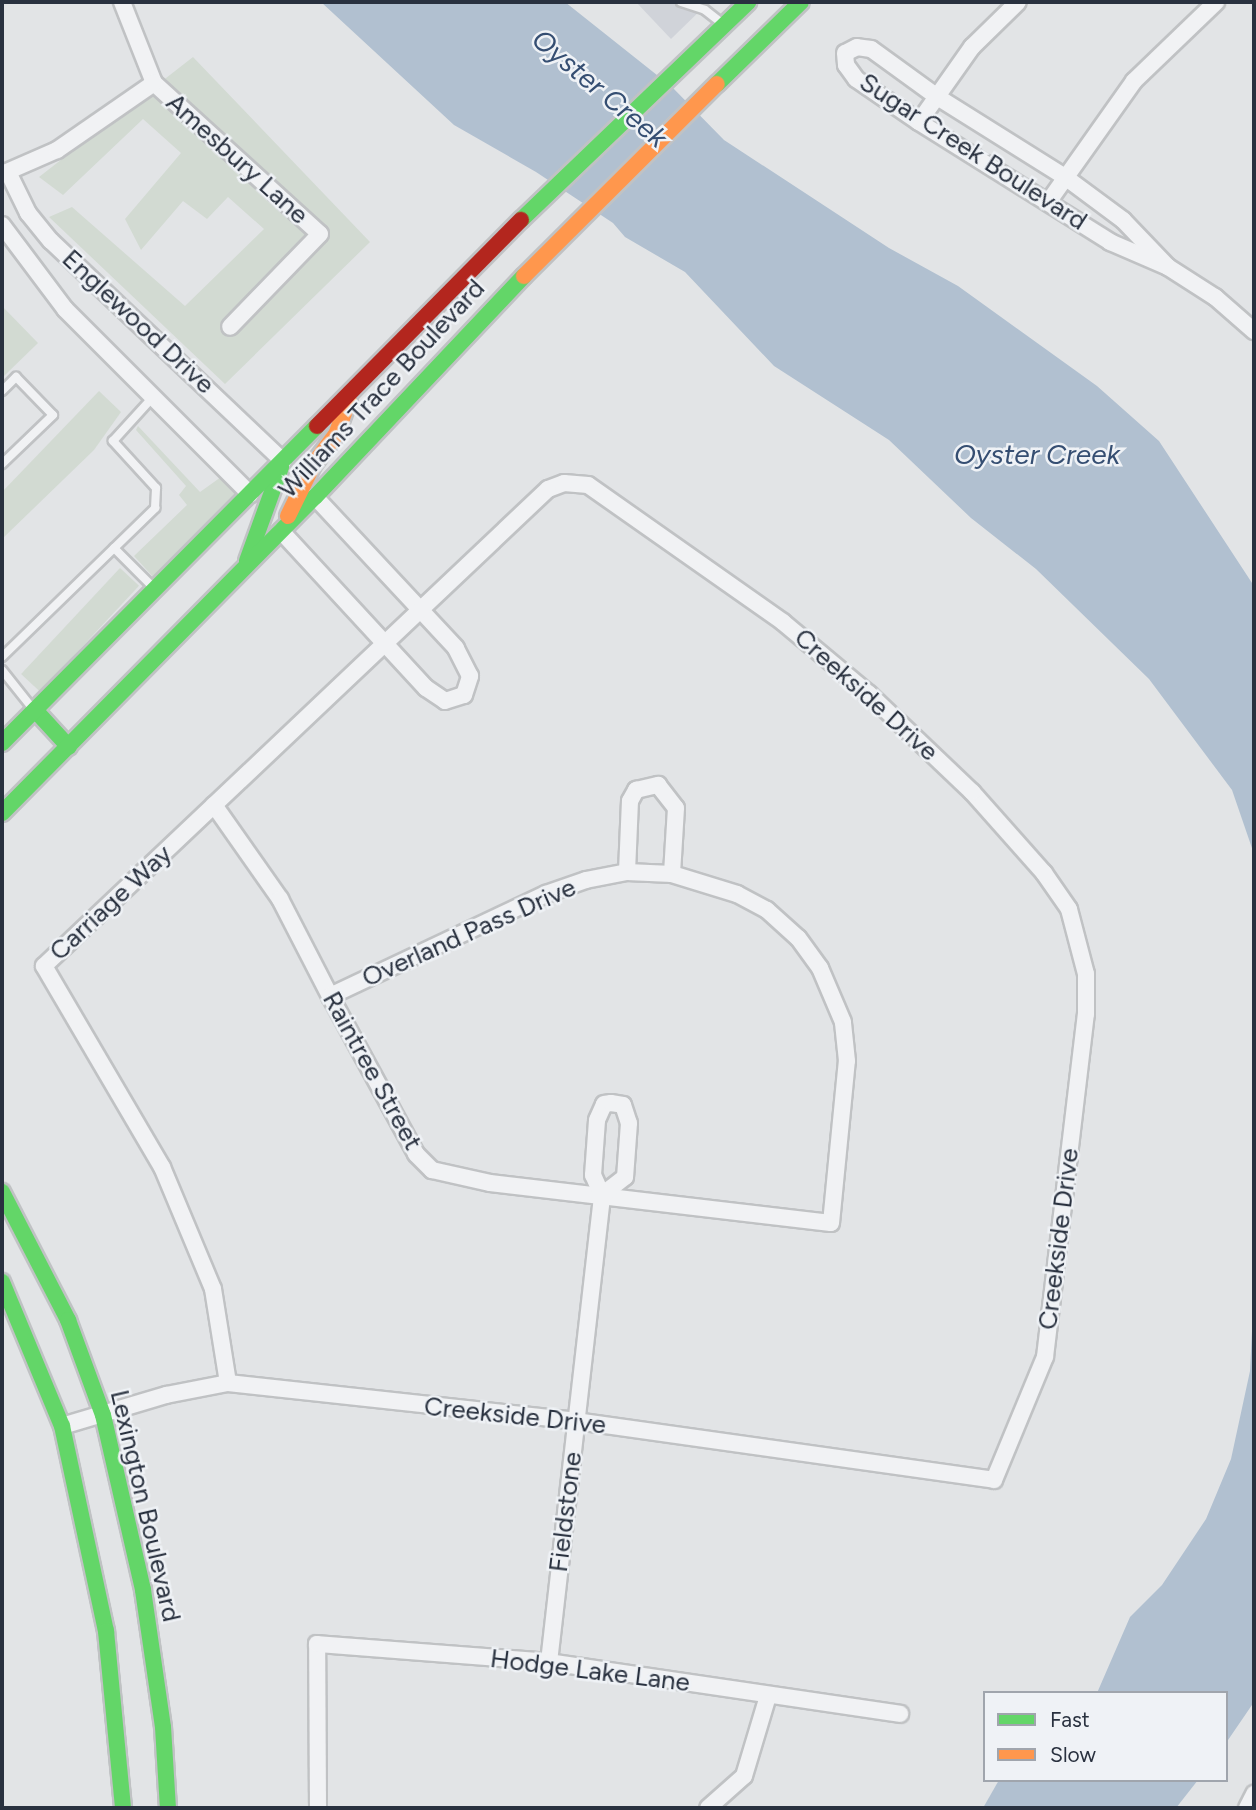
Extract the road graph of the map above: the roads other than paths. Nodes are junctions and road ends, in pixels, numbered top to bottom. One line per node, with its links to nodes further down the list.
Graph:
1 (122, 2): 8 (street, Amesbury Lane)
2 (681, 2): 7 (lane)
3 (748, 2): 7 (main road, Williams Trace Boulevard)
4 (801, 2): 24 (main road, Williams Trace Boulevard)
5 (1018, 2): 9 (street)
6 (1216, 2): 12 (street)
7 (724, 25): 19 (main road, Williams Trace Boulevard)
8 (154, 83): 11 (street); 16 (street, Amesbury Lane)
9 (936, 96): 10 (street); 10 (street, Sugar Creek Boulevard); 12 (street, Sugar Creek Boulevard)
10 (919, 122): 13 (street, Sugar Creek Boulevard)
11 (5, 173): 21 (street, Englewood Drive)
12 (1065, 177): 13 (street); 15 (street, Sugar Creek Boulevard)
13 (1049, 201): 15 (street, Sugar Creek Boulevard)
14 (2, 225): 20 (street, Englewood Drive)
15 (1168, 267): 17 (street, Sugar Creek Boulevard)
16 (230, 327)
17 (1254, 331)
18 (2, 390): 22 (lane)
19 (352, 392): 21 (main road, Williams Trace Boulevard); 25 (main road)
20 (153, 397): 23 (street, Englewood Drive); 26 (lane)
21 (283, 461): 23 (main road, Williams Trace Boulevard); 27 (main road)
22 (2, 464)
23 (250, 494): 28 (main road, Williams Trace Boulevard)
24 (314, 497): 25 (main road, Williams Trace Boulevard); 29 (street)
25 (281, 531): 27 (main road, Williams Trace Boulevard); 30 (street)
26 (114, 548): 28 (lane); 31 (lane)
27 (244, 568): 35 (main road, Williams Trace Boulevard)
28 (155, 589): 33 (main road, Williams Trace Boulevard)
29 (419, 608): 30 (street, Carriage Way); 30 (street); 47 (street, Creekside Drive)
30 (382, 643): 36 (street, Carriage Way)
31 (2, 657)
32 (2, 670): 33 (lane)
33 (35, 710): 34 (main road, Williams Trace Boulevard); 35 (main road)
34 (2, 743)
35 (69, 747): 37 (main road, Williams Trace Boulevard)
36 (214, 805): 40 (street, Raintree Street); 45 (street, Carriage Way)
37 (2, 813)
38 (627, 872): 39 (street, Overland Pass Drive); 39 (street); 40 (street, Overland Pass Drive)
39 (672, 874): 43 (street, Overland Pass Drive)
40 (330, 996): 42 (street, Raintree Street)
41 (2, 1192): 46 (main road, Lexington Boulevard)
42 (602, 1195): 42 (street, Fieldstone); 43 (street, Raintree Street); 47 (street, Fieldstone)
43 (831, 1223)
44 (2, 1282): 48 (main road)
45 (228, 1384): 46 (street, Creekside Drive); 47 (street, Creekside Drive)
46 (103, 1415): 48 (street, Creekside Drive); 54 (main road, Lexington Boulevard)
47 (576, 1421): 49 (street, Fieldstone)
48 (62, 1426): 53 (main road)
49 (549, 1662): 50 (street, Hodge Lake Lane); 55 (street, Hodge Lake Lane)
50 (768, 1696): 51 (street, Hodge Lake Lane); 56 (street)
51 (900, 1714)
52 (1254, 1794): 57 (street)
53 (123, 1808)
54 (168, 1808)
55 (318, 1808)
56 (708, 1808)
57 (1247, 1808)

